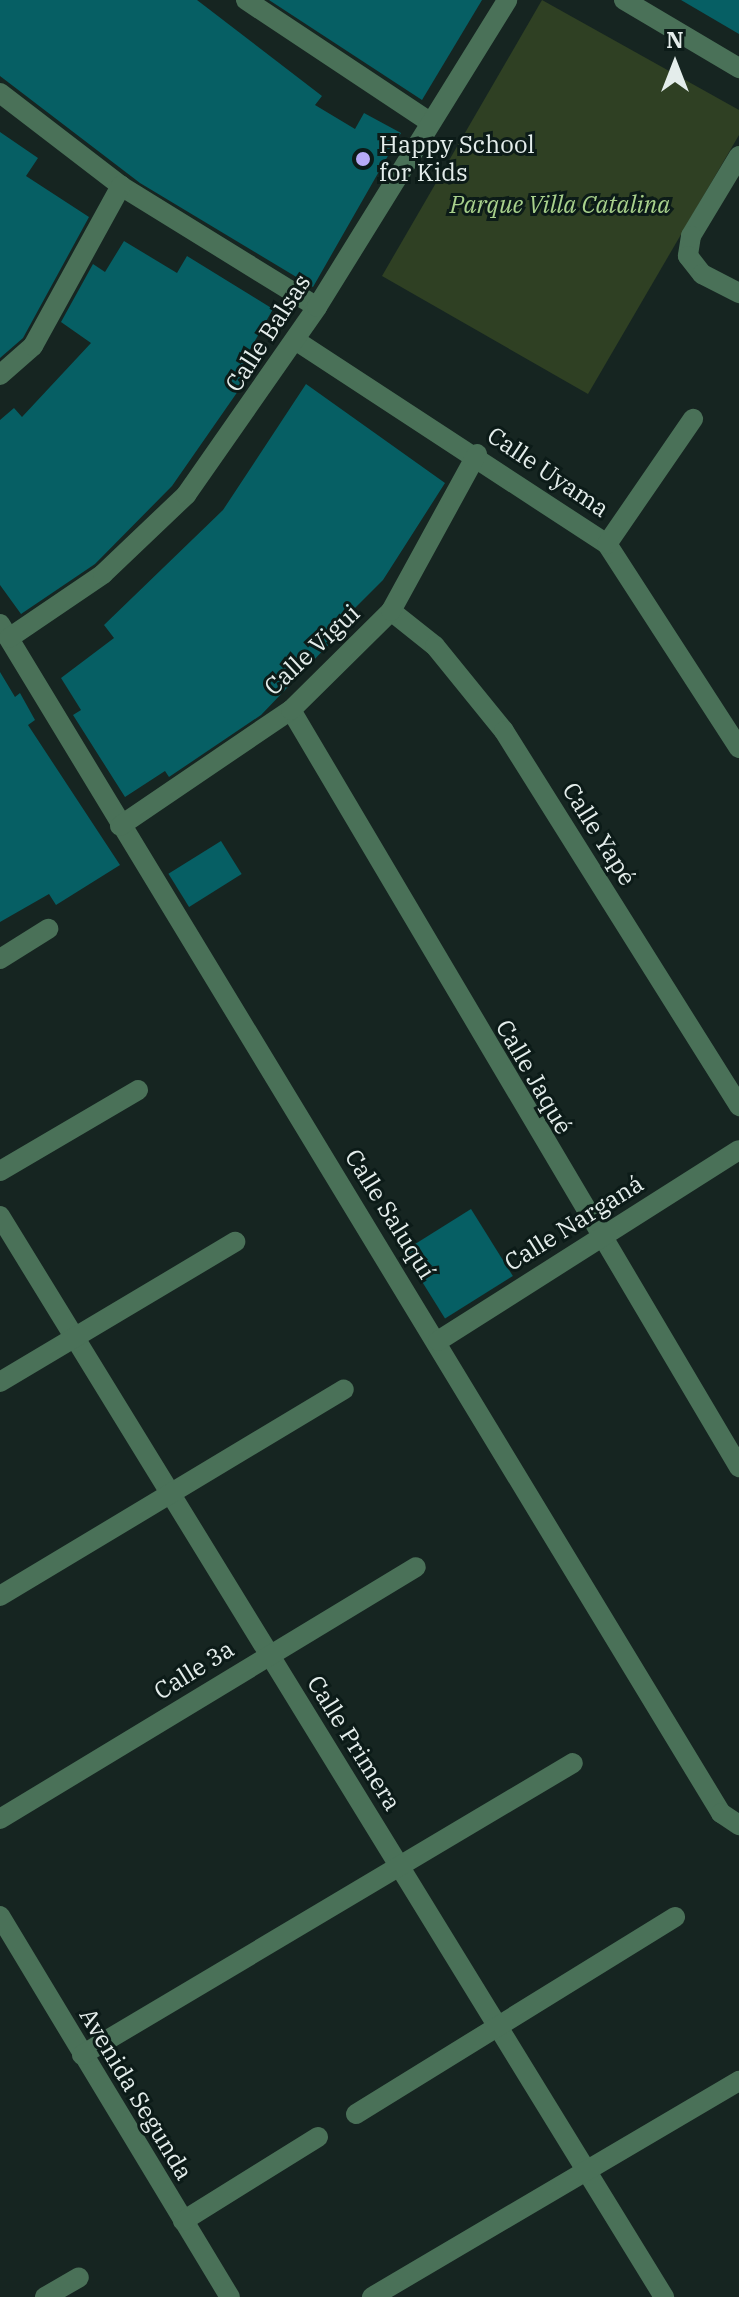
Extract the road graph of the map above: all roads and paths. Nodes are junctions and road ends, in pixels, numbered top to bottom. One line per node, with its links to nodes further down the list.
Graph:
1 (246, 0): 6 (street)
2 (507, 0): 6 (street, Calle Balsas)
3 (624, 0): 4 (street)
4 (739, 68)
5 (0, 93): 8 (street)
6 (428, 121): 10 (street, Calle Balsas)
7 (739, 156): 9 (street)
8 (121, 186): 10 (street); 12 (street)
9 (739, 293)
10 (317, 307): 11 (street, Calle Balsas)
11 (295, 340): 14 (street, Calle Uyama); 17 (street, Calle Balsas)
12 (0, 375)
13 (693, 419): 15 (street)
14 (477, 454): 15 (street, Calle Uyama); 16 (street, Calle Vigui)
15 (607, 544): 19 (street, Calle Uyama)
16 (391, 611): 18 (street, Calle Vigui); 24 (street, Calle Yapé)
17 (4, 631): 20 (street, Calle Saluquí)
18 (291, 710): 20 (street, Calle Vigui); 28 (street, Calle Jaqué)
19 (739, 748)
20 (120, 826): 31 (street, Calle Saluquí)
21 (48, 929): 22 (street)
22 (0, 959)
23 (138, 1090): 26 (street)
24 (739, 1106)
25 (739, 1150): 28 (street, Calle Narganá)
26 (0, 1171)
27 (0, 1216): 30 (street, Calle Primera)
28 (598, 1238): 31 (street, Calle Narganá); 34 (street, Calle Jaqué)
29 (235, 1242): 30 (street)
30 (75, 1338): 32 (street); 35 (street, Calle Primera)
31 (438, 1341): 41 (street, Calle Saluquí)
32 (0, 1382)
33 (344, 1389): 35 (street)
34 (739, 1467)
35 (171, 1494): 37 (street); 38 (street, Calle Primera)
36 (416, 1567): 38 (street, Calle 3a)
37 (0, 1596)
38 (269, 1654): 40 (street, Calle 3a); 42 (street, Calle Primera)
39 (573, 1763): 42 (street)
40 (0, 1819)
41 (739, 1825)
42 (399, 1866): 45 (street, Calle Primera); 46 (street)
43 (0, 1916): 46 (street, Avenida Segunda)
44 (675, 1917): 45 (street)
45 (498, 2027): 48 (street); 50 (street, Calle Primera)
46 (82, 2055): 51 (street, Avenida Segunda)
47 (739, 2081): 50 (street)
48 (356, 2114)
49 (318, 2137): 51 (street)
50 (587, 2171): 55 (street); 56 (street, Calle Primera)
51 (183, 2221): 54 (street, Avenida Segunda)
52 (79, 2277): 53 (street)
53 (45, 2297)
54 (230, 2297)
55 (372, 2297)
56 (664, 2297)

